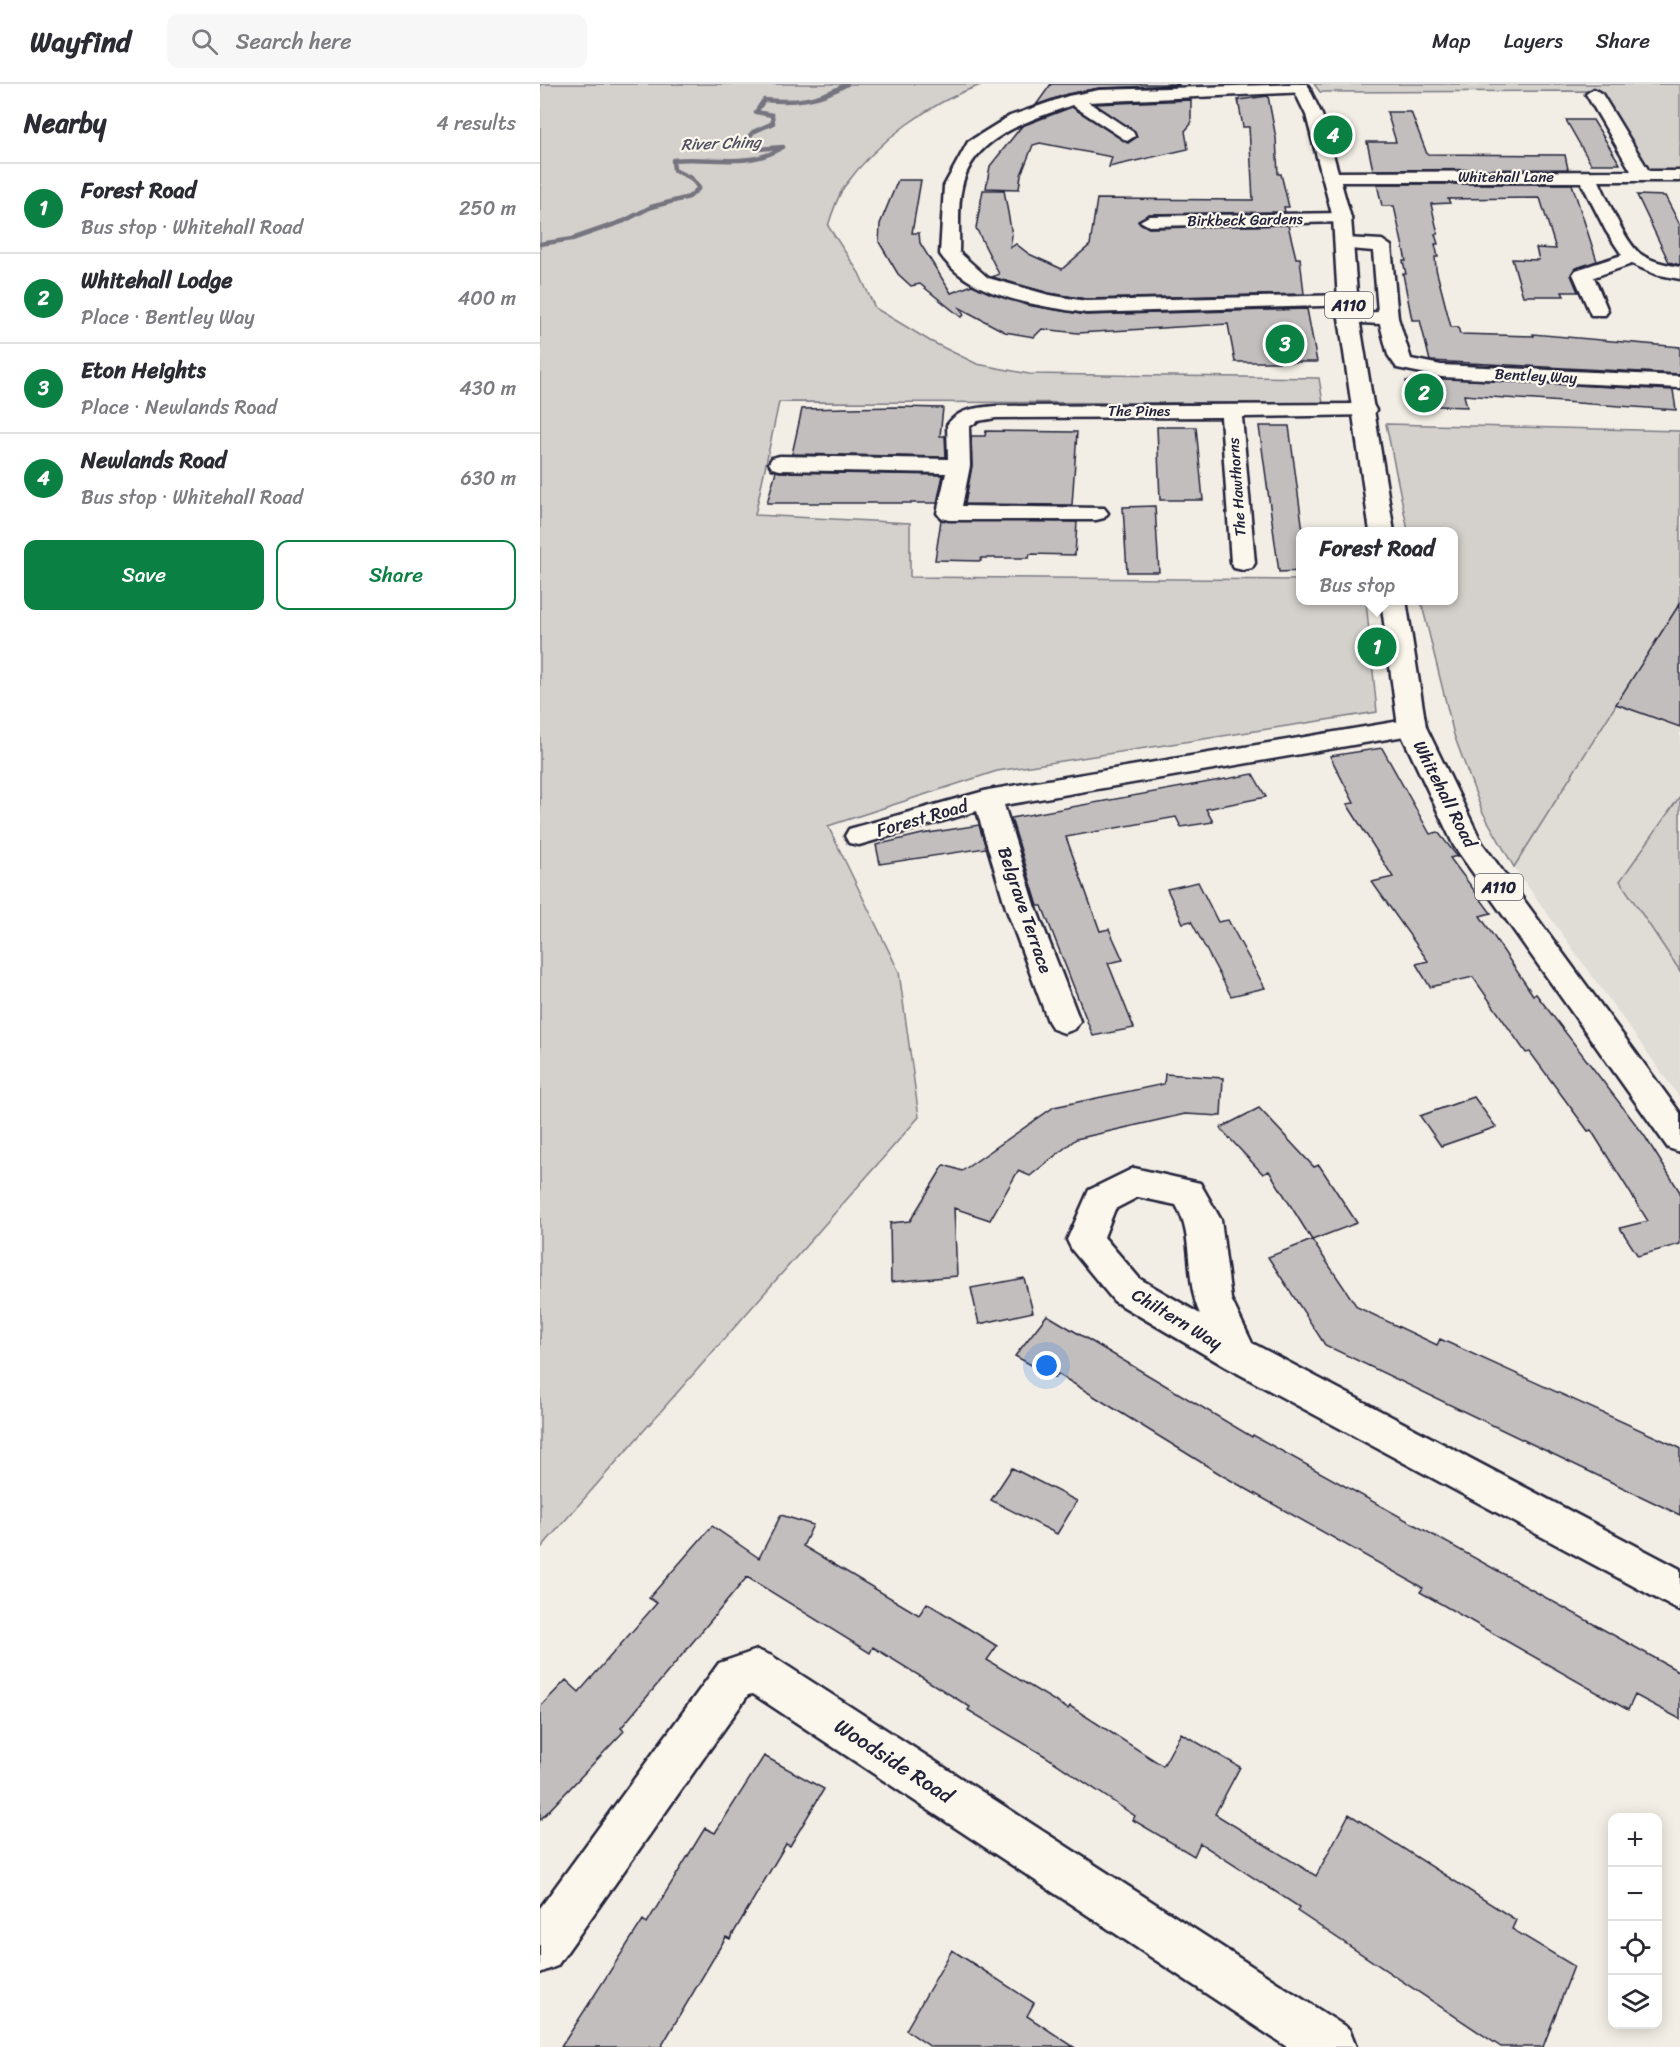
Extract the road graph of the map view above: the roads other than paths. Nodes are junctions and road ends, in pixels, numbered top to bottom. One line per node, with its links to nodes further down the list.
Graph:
1 (1301, 86): 3 (street); 7 (street, A110)
2 (1594, 94): 5 (street)
3 (1074, 99): 4 (street); 14 (street)
4 (1127, 135)
5 (1643, 176): 6 (street, Whitehall Lane); 8 (street, Whitehall Lane)
6 (1680, 176)
7 (1333, 177): 8 (street, Whitehall Lane); 9 (street, A110)
8 (1587, 177): 12 (street)
9 (1342, 219): 10 (street, Birkbeck Gardens); 11 (street, A110)
10 (1149, 221)
11 (1345, 244): 14 (street, A110); 16 (street)
12 (1633, 257): 13 (street); 15 (street)
13 (1680, 273)
14 (1349, 310): 16 (street); 18 (street, A110)
15 (1598, 310)
16 (1388, 318): 17 (street, Bentley Way)
17 (1680, 382)
18 (1365, 410): 19 (street, The Pines); 23 (street, A110)
19 (1231, 411): 21 (street, The Pines); 24 (street, The Hawthorns)
20 (780, 463): 21 (street)
21 (959, 466): 22 (street, The Pines)
22 (1096, 513)
23 (1381, 527)
24 (1243, 562)
25 (1394, 605): 26 (street, Whitehall Road / A110)
26 (1412, 727): 27 (street, Forest Road); 30 (street, Whitehall Road / A110)
27 (988, 799): 28 (street, Forest Road); 29 (street, Belgrave Terrace)
28 (859, 836)
29 (1064, 1021)
30 (1680, 1139)
31 (1239, 1355): 31 (street, Chiltern Way); 32 (street, Chiltern Way)
32 (1680, 1591)
33 (540, 1949): 34 (street, Woodside Road)
34 (1331, 2047)

